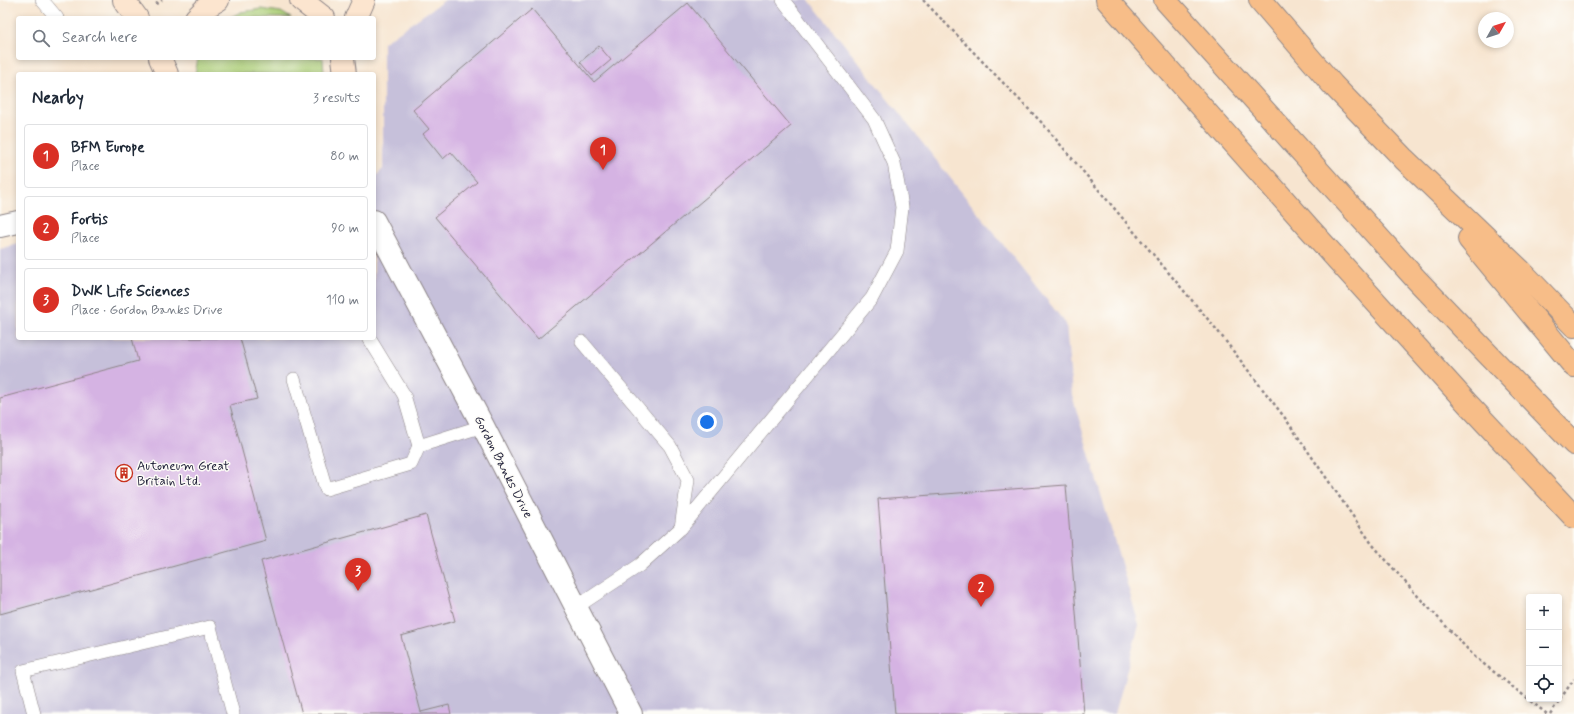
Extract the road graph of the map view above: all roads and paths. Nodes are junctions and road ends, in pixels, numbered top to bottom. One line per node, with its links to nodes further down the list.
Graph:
1 (42, 0): 11 (lane)
2 (124, 0): 12 (main road)
3 (218, 0): 13 (main road)
4 (300, 0): 14 (main road)
5 (364, 0): 15 (main road)
6 (783, 0): 35 (lane)
7 (923, 0): 41 (path)
8 (1107, 0): 34 (highway)
9 (1165, 0): 32 (highway)
10 (1260, 0): 22 (highway)
11 (55, 16)
12 (136, 16)
13 (198, 16)
14 (321, 16)
15 (357, 16)
16 (161, 60): 19 (main road)
17 (177, 60): 20 (main road)
18 (343, 60): 21 (main road)
19 (166, 72)
20 (177, 72)
21 (345, 72)
22 (1404, 159): 26 (highway); 29 (highway)
23 (16, 222): 25 (street)
24 (376, 225): 31 (street, Gordon Banks Drive)
25 (0, 226)
26 (1574, 326)
27 (370, 340): 33 (lane)
28 (582, 342): 35 (lane)
29 (1574, 366)
30 (294, 380): 33 (lane)
31 (483, 426): 33 (lane); 36 (street, Gordon Banks Drive)
32 (1574, 444)
33 (419, 446)
34 (1574, 517)
35 (682, 528): 36 (lane)
36 (576, 608): 38 (street, Gordon Banks Drive)
37 (1574, 679): 42 (path)
38 (629, 713)
39 (34, 714): 40 (lane)
40 (233, 714)
41 (1546, 714)
42 (1550, 714)

